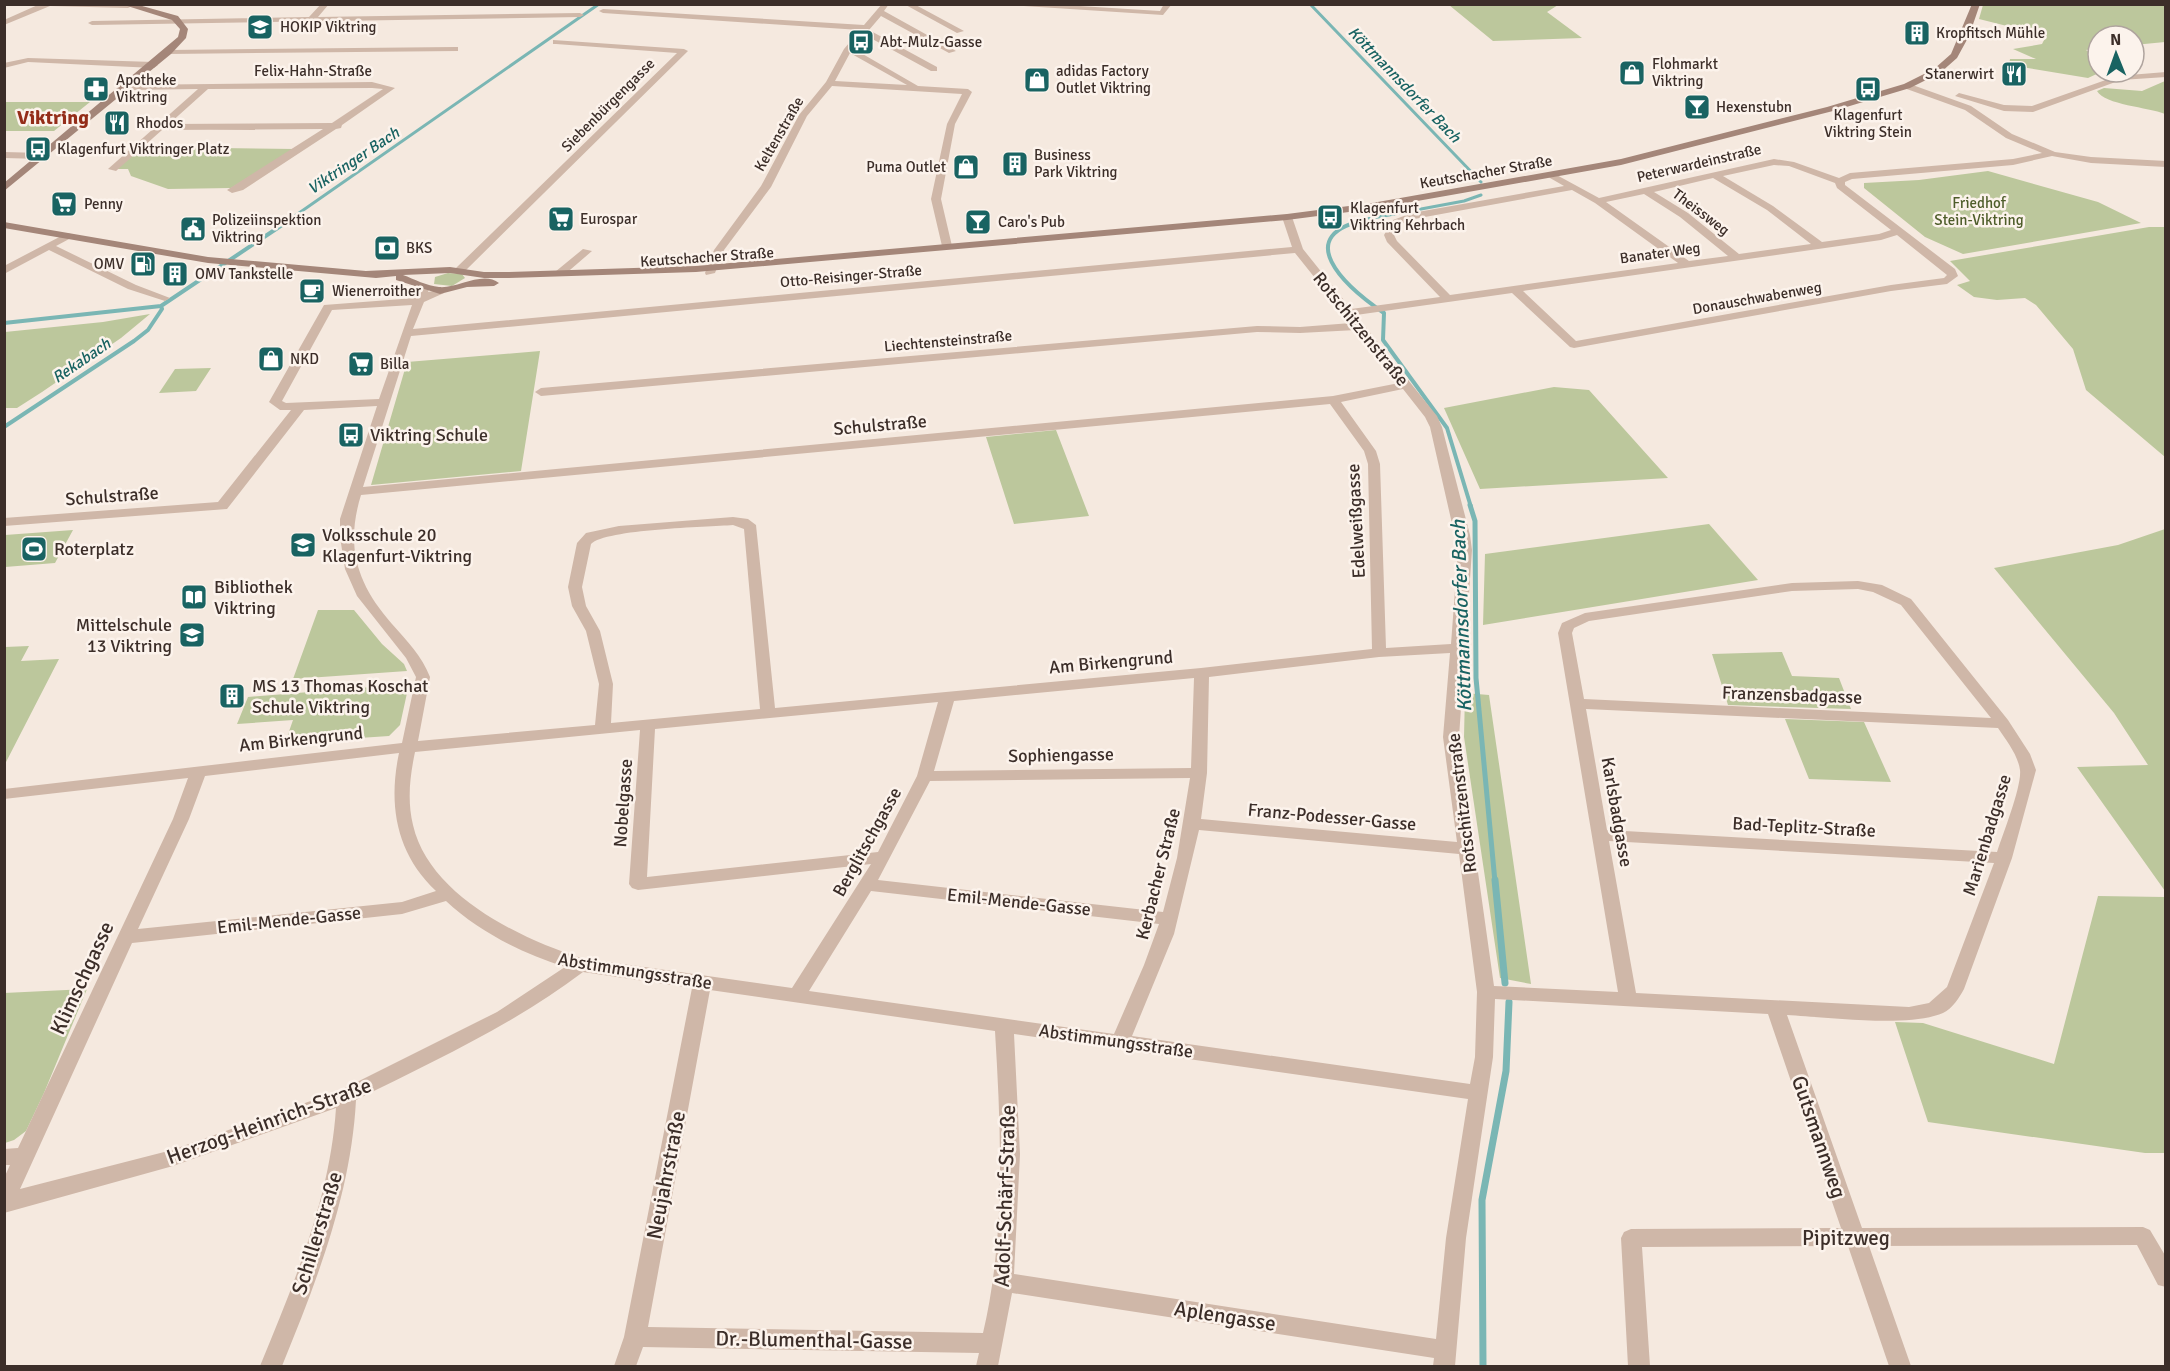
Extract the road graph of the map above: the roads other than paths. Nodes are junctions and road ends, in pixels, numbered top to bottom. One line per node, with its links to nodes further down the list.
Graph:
1 (49, 4): 8 (street); 14 (street)
2 (326, 4): 13 (street)
3 (494, 4): 12 (street)
4 (908, 4): 18 (street)
5 (994, 4): 6 (street)
6 (1168, 4)
7 (1976, 4): 29 (main road, Keutschacher Straße)
8 (126, 5): 16 (main road)
9 (883, 8): 17 (street, Keltenstraße); 22 (street)
10 (603, 11): 17 (street)
11 (580, 15): 12 (street)
12 (486, 17): 13 (street)
13 (312, 19): 16 (street)
14 (4, 23)
15 (92, 23): 16 (street)
16 (181, 23): 23 (main road)
17 (865, 29): 21 (street, Keltenstraße); 26 (street)
18 (960, 31)
19 (556, 42): 65 (street, Siebenbürgengasse)
20 (455, 49): 23 (street)
21 (848, 49): 28 (street, Keltenstraße); 32 (street)
22 (952, 51)
23 (168, 52): 24 (main road)
24 (154, 65): 25 (street); 30 (main road)
25 (4, 66)
26 (934, 69)
27 (2166, 74): 33 (street)
28 (830, 83): 32 (street); 57 (street, Keltenstraße)
29 (1906, 86): 33 (street); 42 (main road, Keutschacher Straße)
30 (127, 87): 31 (street, Felix-Hahn-Straße); 38 (main road)
31 (205, 87): 34 (street, Felix-Hahn-Straße); 35 (street)
32 (918, 88): 53 (street)
33 (1918, 89): 36 (street)
34 (338, 126): 35 (street); 46 (street, Felix-Hahn-Straße)
35 (160, 127): 40 (street)
36 (2053, 154): 39 (street); 43 (street)
37 (4, 155): 38 (street)
38 (42, 156): 45 (main road)
39 (2166, 164)
40 (113, 170)
41 (1714, 175): 43 (street, Peterwardeinstraße); 47 (street, Peterwardeinstraße); 54 (street)
42 (1553, 176): 44 (street); 49 (main road, Keutschacher Straße)
43 (1840, 181): 51 (street)
44 (1574, 187): 48 (street); 73 (street)
45 (4, 188)
46 (232, 190)
47 (1646, 191): 48 (street, Peterwardeinstraße); 59 (street, Theissweg)
48 (1598, 201): 60 (street)
49 (1287, 217): 53 (main road, Keutschacher Straße); 58 (street, Rotschitzenstraße)
50 (4, 225): 52 (main road, Keutschacher Straße)
51 (1898, 231): 54 (street, Banater Weg); 70 (street, Donauschwabenweg)
52 (67, 236): 55 (street); 66 (main road, Keutschacher Straße)
53 (948, 246): 62 (main road, Keutschacher Straße)
54 (1820, 246): 59 (street, Banater Weg)
55 (50, 247): 63 (street); 72 (street)
56 (589, 248): 67 (street)
57 (719, 250): 61 (street, Keltenstraße); 62 (street, Keltenstraße)
58 (1298, 250): 75 (street, Rotschitzenstraße); 77 (street, Otto-Reisinger-Straße)
59 (1737, 258): 60 (street, Banater Weg)
60 (1686, 264): 70 (street, Banater Weg)
61 (696, 269): 62 (main road, Keutschacher Straße); 67 (main road, Keutschacher Straße)
62 (711, 270): 68 (main road, Keutschacher Straße)
63 (4, 271)
64 (440, 271): 65 (main road, Keutschacher Straße); 66 (main road, Keutschacher Straße); 69 (main road)
65 (465, 271): 67 (main road, Keutschacher Straße); 68 (main road)
66 (367, 274): 69 (main road, Keutschacher Straße)
67 (559, 274)
68 (467, 284): 71 (main road, Keutschacher Straße)
69 (423, 285): 71 (main road, Keutschacher Straße); 74 (street, Abstimmungsstraße)
70 (1515, 290): 73 (street, Banater Weg)
71 (440, 291): 74 (street)
72 (165, 298)
73 (1449, 300): 75 (street, Banater Weg)
74 (417, 301): 77 (street, Abstimmungsstraße); 82 (street)
75 (1348, 313): 76 (street, Rotschitzenstraße)
76 (1359, 326): 78 (street, Rotschitzenstraße); 79 (street, Liechtensteinstraße)
77 (406, 333): 81 (street, Abstimmungsstraße)
78 (1407, 385): 80 (street, Schulstraße); 86 (street, Rotschitzenstraße)
79 (541, 392)
80 (1333, 400): 83 (street, Schulstraße); 87 (street, Edelweißgasse)
81 (385, 402): 82 (street); 83 (street, Abstimmungsstraße)
82 (301, 406): 84 (street, Schulstraße)
83 (355, 492): 95 (street, Abstimmungsstraße)
84 (4, 522)
85 (1565, 633): 90 (street, Karlsbadgasse); 93 (street, Marienbadgasse)
86 (1456, 648): 87 (street, Am Birkengrund); 102 (street, Rotschitzenstraße)
87 (1379, 653): 88 (street, Am Birkengrund)
88 (1201, 673): 89 (street, Am Birkengrund); 97 (street, Kerbacher Straße)
89 (947, 697): 91 (street, Am Birkengrund); 98 (street, Berglitschgasse)
90 (1579, 704): 93 (street, Franzensbadgasse); 101 (street, Karlsbadgasse)
91 (768, 712): 92 (street, Am Birkengrund); 94 (street)
92 (648, 723): 94 (street, Am Birkengrund); 103 (street, Nobelgasse)
93 (2003, 723): 104 (street, Marienbadgasse)
94 (603, 727): 95 (street, Am Birkengrund)
95 (410, 747): 96 (street, Am Birkengrund); 106 (street, Abstimmungsstraße)
96 (199, 770): 99 (street, Am Birkengrund); 108 (street, Klimschgasse)
97 (1199, 773): 98 (street, Sophiengasse); 100 (street, Kerbacher Straße)
98 (925, 776): 103 (street, Berglitschgasse)
99 (4, 794)
100 (1193, 824): 102 (street, Franz-Podesser-Gasse); 107 (street, Kerbacher Straße)
101 (1601, 835): 104 (street, Bad-Teplitz-Straße); 113 (street, Karlsbadgasse)
102 (1467, 849): 111 (street, Rotschitzenstraße)
103 (884, 857): 105 (street, Berglitschgasse)
104 (2004, 858): 114 (street, Marienbadgasse)
105 (868, 885): 107 (street, Emil-Mende-Gasse); 112 (street, Berglitschgasse)
106 (448, 892): 108 (street, Emil-Mende-Gasse); 109 (street, Abstimmungsstraße)
107 (1170, 919): 116 (street, Kerbacher Straße)
108 (126, 937): 119 (street, Klimschgasse)
109 (580, 965): 110 (street, Abstimmungsstraße); 118 (street, Herzog-Heinrich-Straße)
110 (702, 982): 112 (street, Abstimmungsstraße); 124 (street, Neujahrstraße)
111 (1486, 992): 113 (street, Marienbadgasse); 117 (street, Rotschitzenstraße)
112 (797, 995): 115 (street, Abstimmungsstraße)
113 (1628, 997): 114 (street, Marienbadgasse)
114 (1775, 1008): 121 (street, Gutsmannweg)
115 (1004, 1025): 116 (street, Abstimmungsstraße); 123 (street, Adolf-Schärf-Straße)
116 (1120, 1042): 117 (street, Abstimmungsstraße)
117 (1479, 1093): 126 (street, Rotschitzenstraße)
118 (346, 1096): 120 (street, Herzog-Heinrich-Straße); 127 (street, Schillerstraße)
119 (14, 1156): 120 (street, Klimschgasse)
120 (5, 1203)
121 (1854, 1238): 122 (street, Pipitzweg); 130 (street, Pipitzweg); 131 (street, Gutsmannweg)
122 (2166, 1278)
123 (1005, 1282): 125 (street, Adolf-Schärf-Straße); 126 (street, Aplengasse)
124 (635, 1337): 125 (street, Dr.-Blumenthal-Gasse); 128 (street, Neujahrstraße)
125 (993, 1343): 129 (street, Adolf-Schärf-Straße)
126 (1444, 1358)
127 (271, 1366)
128 (625, 1366)
129 (987, 1366)
130 (1639, 1366)
131 (1900, 1366)

